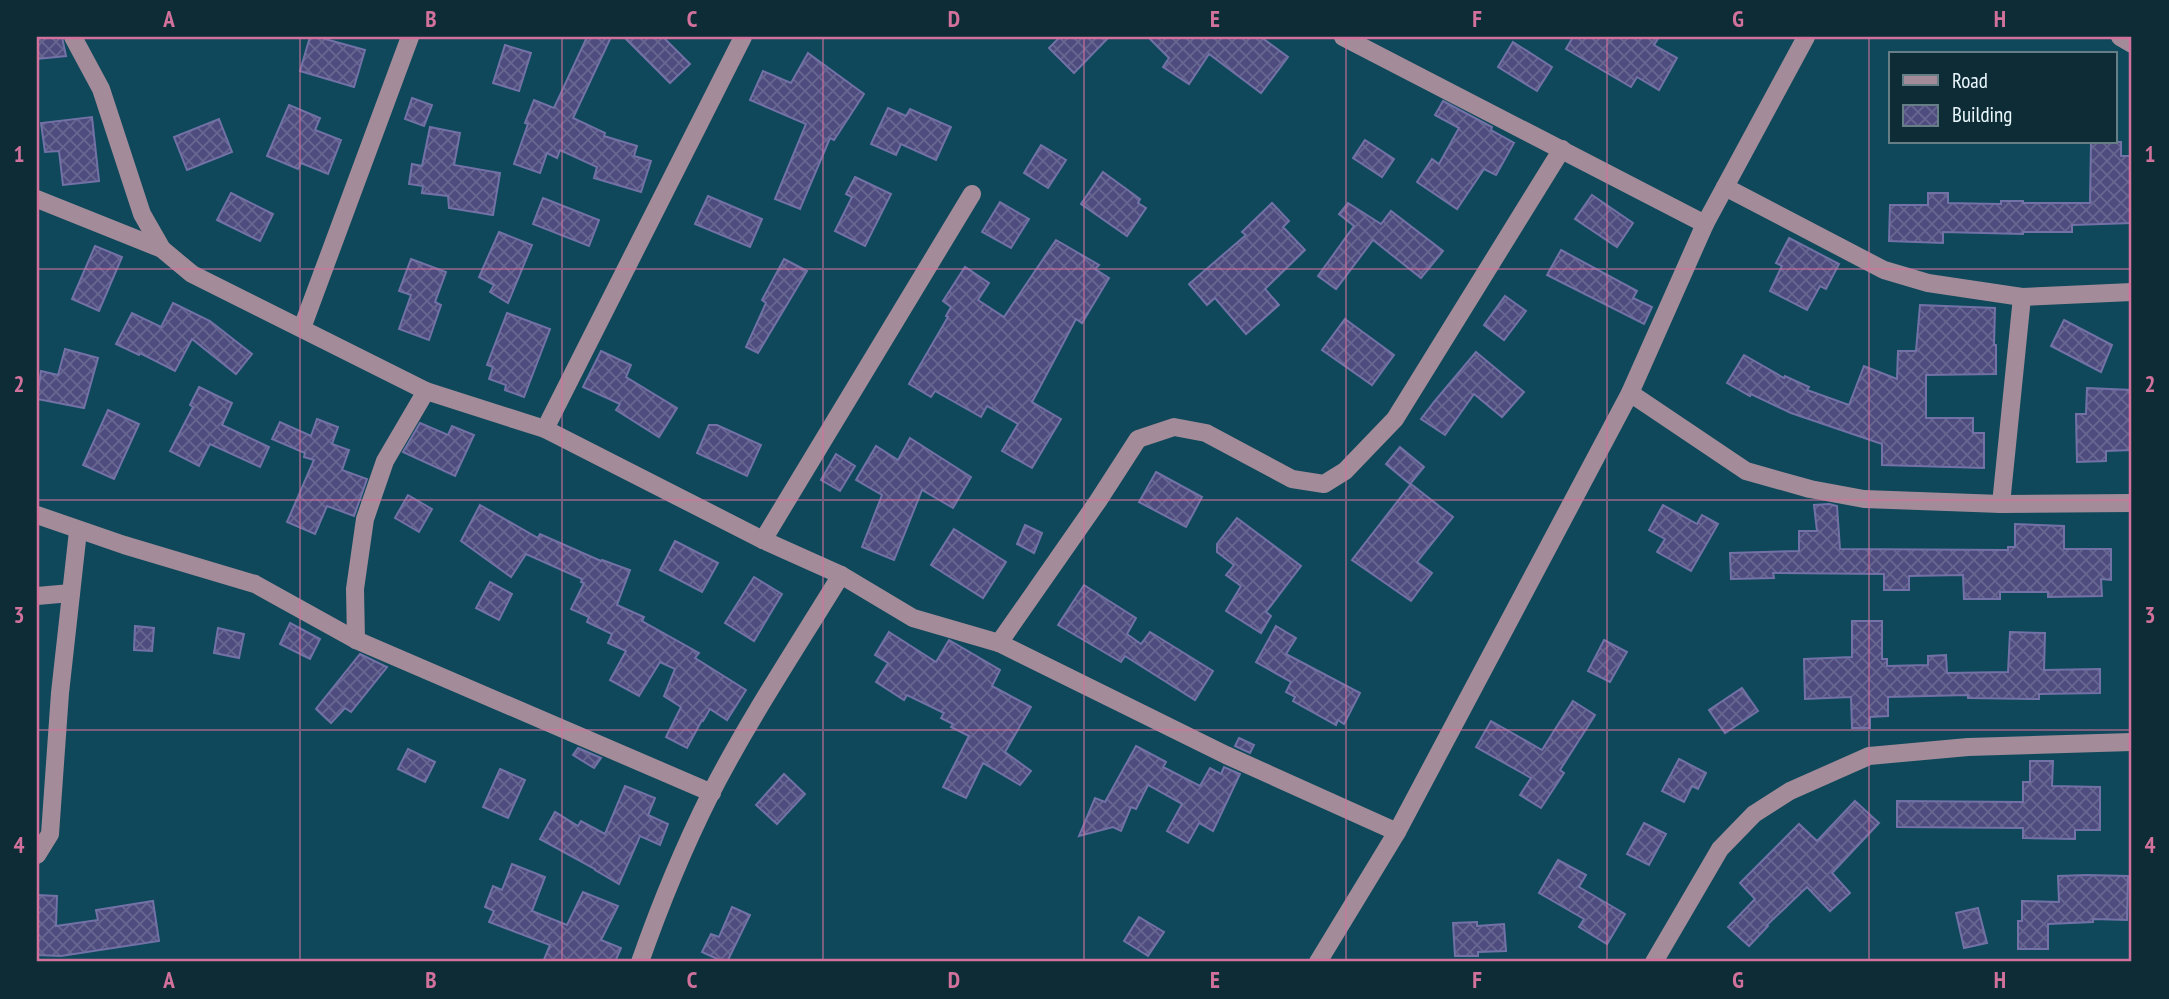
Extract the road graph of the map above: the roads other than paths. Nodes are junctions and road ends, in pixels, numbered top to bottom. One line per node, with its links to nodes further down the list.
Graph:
1 (73, 37): 13 (street)
2 (411, 37): 16 (street)
3 (743, 37): 19 (street)
4 (1343, 37): 8 (street)
5 (1806, 37): 9 (street)
6 (2120, 37): 7 (street)
7 (2132, 44)
8 (1562, 149): 12 (street); 29 (street)
9 (1725, 187): 12 (street); 15 (street)
10 (972, 194): 24 (street)
11 (37, 199): 13 (street)
12 (1705, 224): 18 (street)
13 (162, 249): 16 (street)
14 (2132, 292): 15 (street)
15 (2022, 297): 21 (street)
16 (302, 328): 17 (street)
17 (426, 391): 19 (street); 28 (street)
18 (1630, 393): 21 (street); 32 (street)
19 (545, 429): 24 (street)
20 (2132, 503): 21 (street)
21 (2001, 504)
22 (37, 514): 23 (street)
23 (78, 531): 26 (street); 28 (street)
24 (763, 540): 25 (street)
25 (842, 575): 29 (street); 31 (street)
26 (71, 593): 27 (street); 33 (street)
27 (37, 596)
28 (356, 640): 31 (street)
29 (999, 643): 32 (street)
30 (2132, 742): 36 (street)
31 (712, 793): 34 (street)
32 (1397, 832): 35 (street)
33 (37, 855)
34 (640, 962)
35 (1318, 962)
36 (1654, 962)

